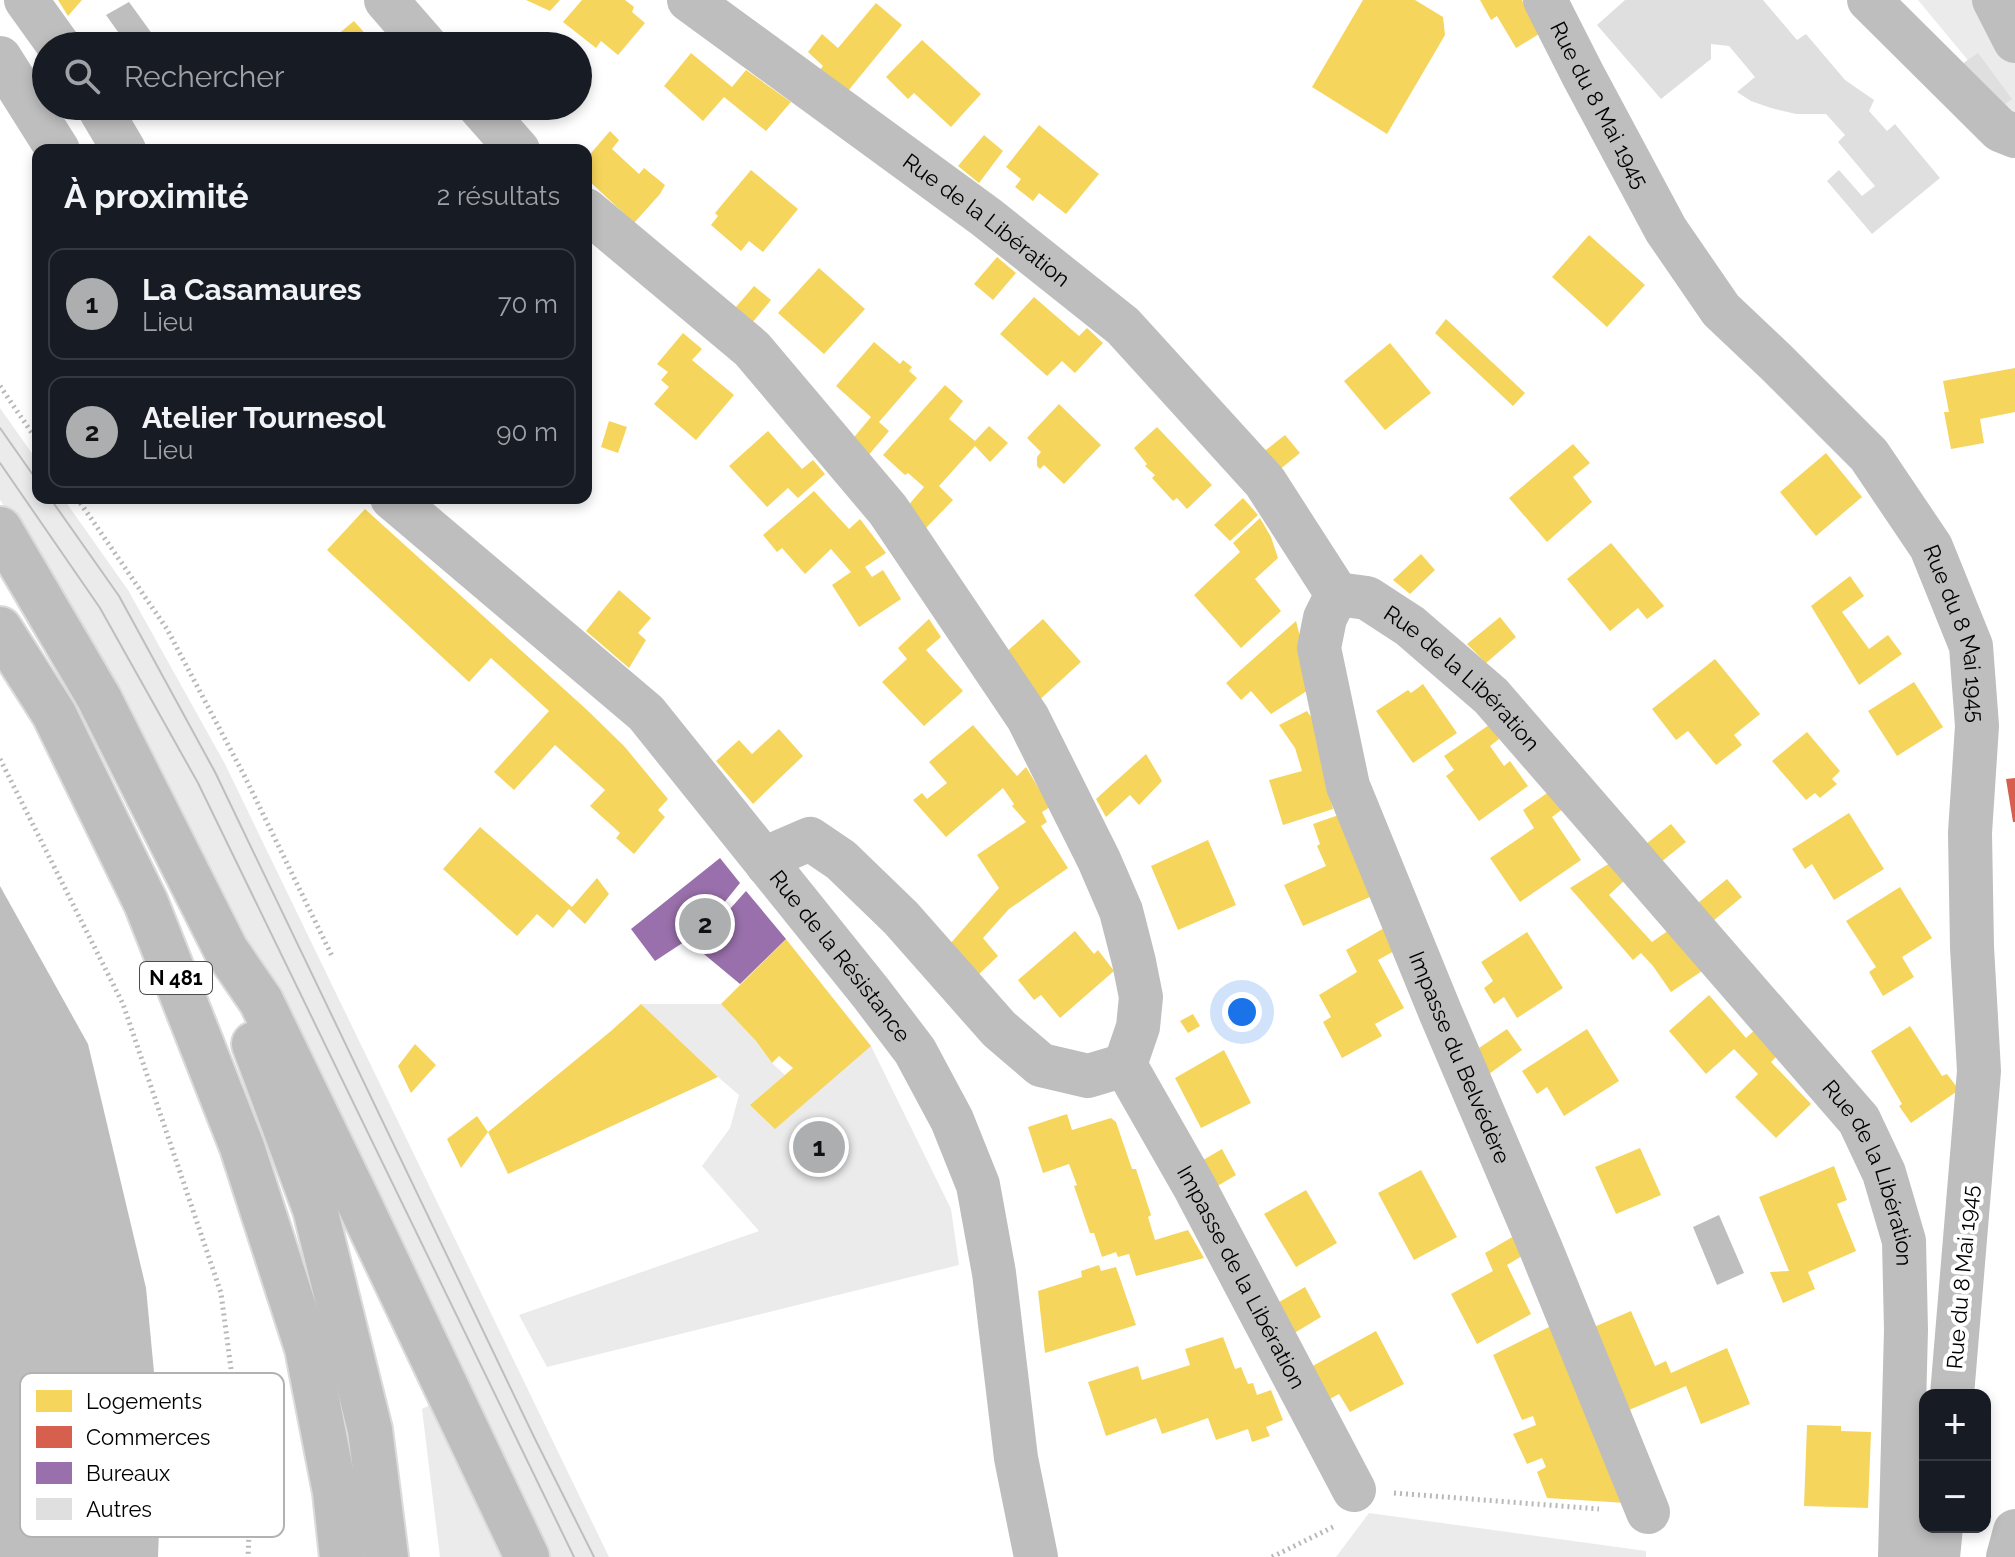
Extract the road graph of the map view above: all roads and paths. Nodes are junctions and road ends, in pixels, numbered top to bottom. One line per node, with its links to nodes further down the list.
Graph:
1 (26, 0): 7 (main road)
2 (386, 0): 8 (main road)
3 (689, 0): 25 (main road, Rue de la Libération)
4 (1545, 0): 33 (main road, Rue du 8 Mai 1945)
5 (1869, 0): 15 (main road)
6 (1994, 0): 9 (main road)
7 (49, 32)
8 (414, 32)
9 (2015, 41)
10 (0, 58): 11 (main road)
11 (32, 109)
12 (39, 120): 16 (main road)
13 (106, 120): 17 (main road)
14 (491, 120): 18 (main road)
15 (2015, 136)
16 (54, 144)
17 (120, 144)
18 (513, 144)
19 (592, 215): 31 (main road)
20 (0, 386): 21 (path)
21 (32, 433)
22 (81, 504): 30 (path)
23 (399, 504): 28 (main road, Rue de la Résistance)
24 (0, 529): 29 (main road, N 481)
25 (1337, 594): 35 (main road, Impasse du Belvédère); 45 (main road, Rue de la Libération)
26 (0, 629): 40 (main road, N 481)
27 (0, 759): 32 (path)
28 (767, 864): 31 (main road); 43 (main road, Rue de la Résistance)
29 (226, 950): 41 (main road, N 481); 42 (main road)
30 (332, 956)
31 (1125, 1065): 34 (main road, Impasse de la Libération)
32 (232, 1373)
33 (1952, 1389)
34 (1354, 1490): 35 (path); 44 (path)
35 (1648, 1512)
36 (2015, 1531): 47 (main road)
37 (1940, 1533): 46 (main road)
38 (249, 1537): 39 (path)
39 (248, 1557)
40 (342, 1557)
41 (386, 1557)
42 (527, 1557)
43 (1036, 1557)
44 (1272, 1557)
45 (1900, 1557)
46 (1938, 1557)
47 (2008, 1557)

